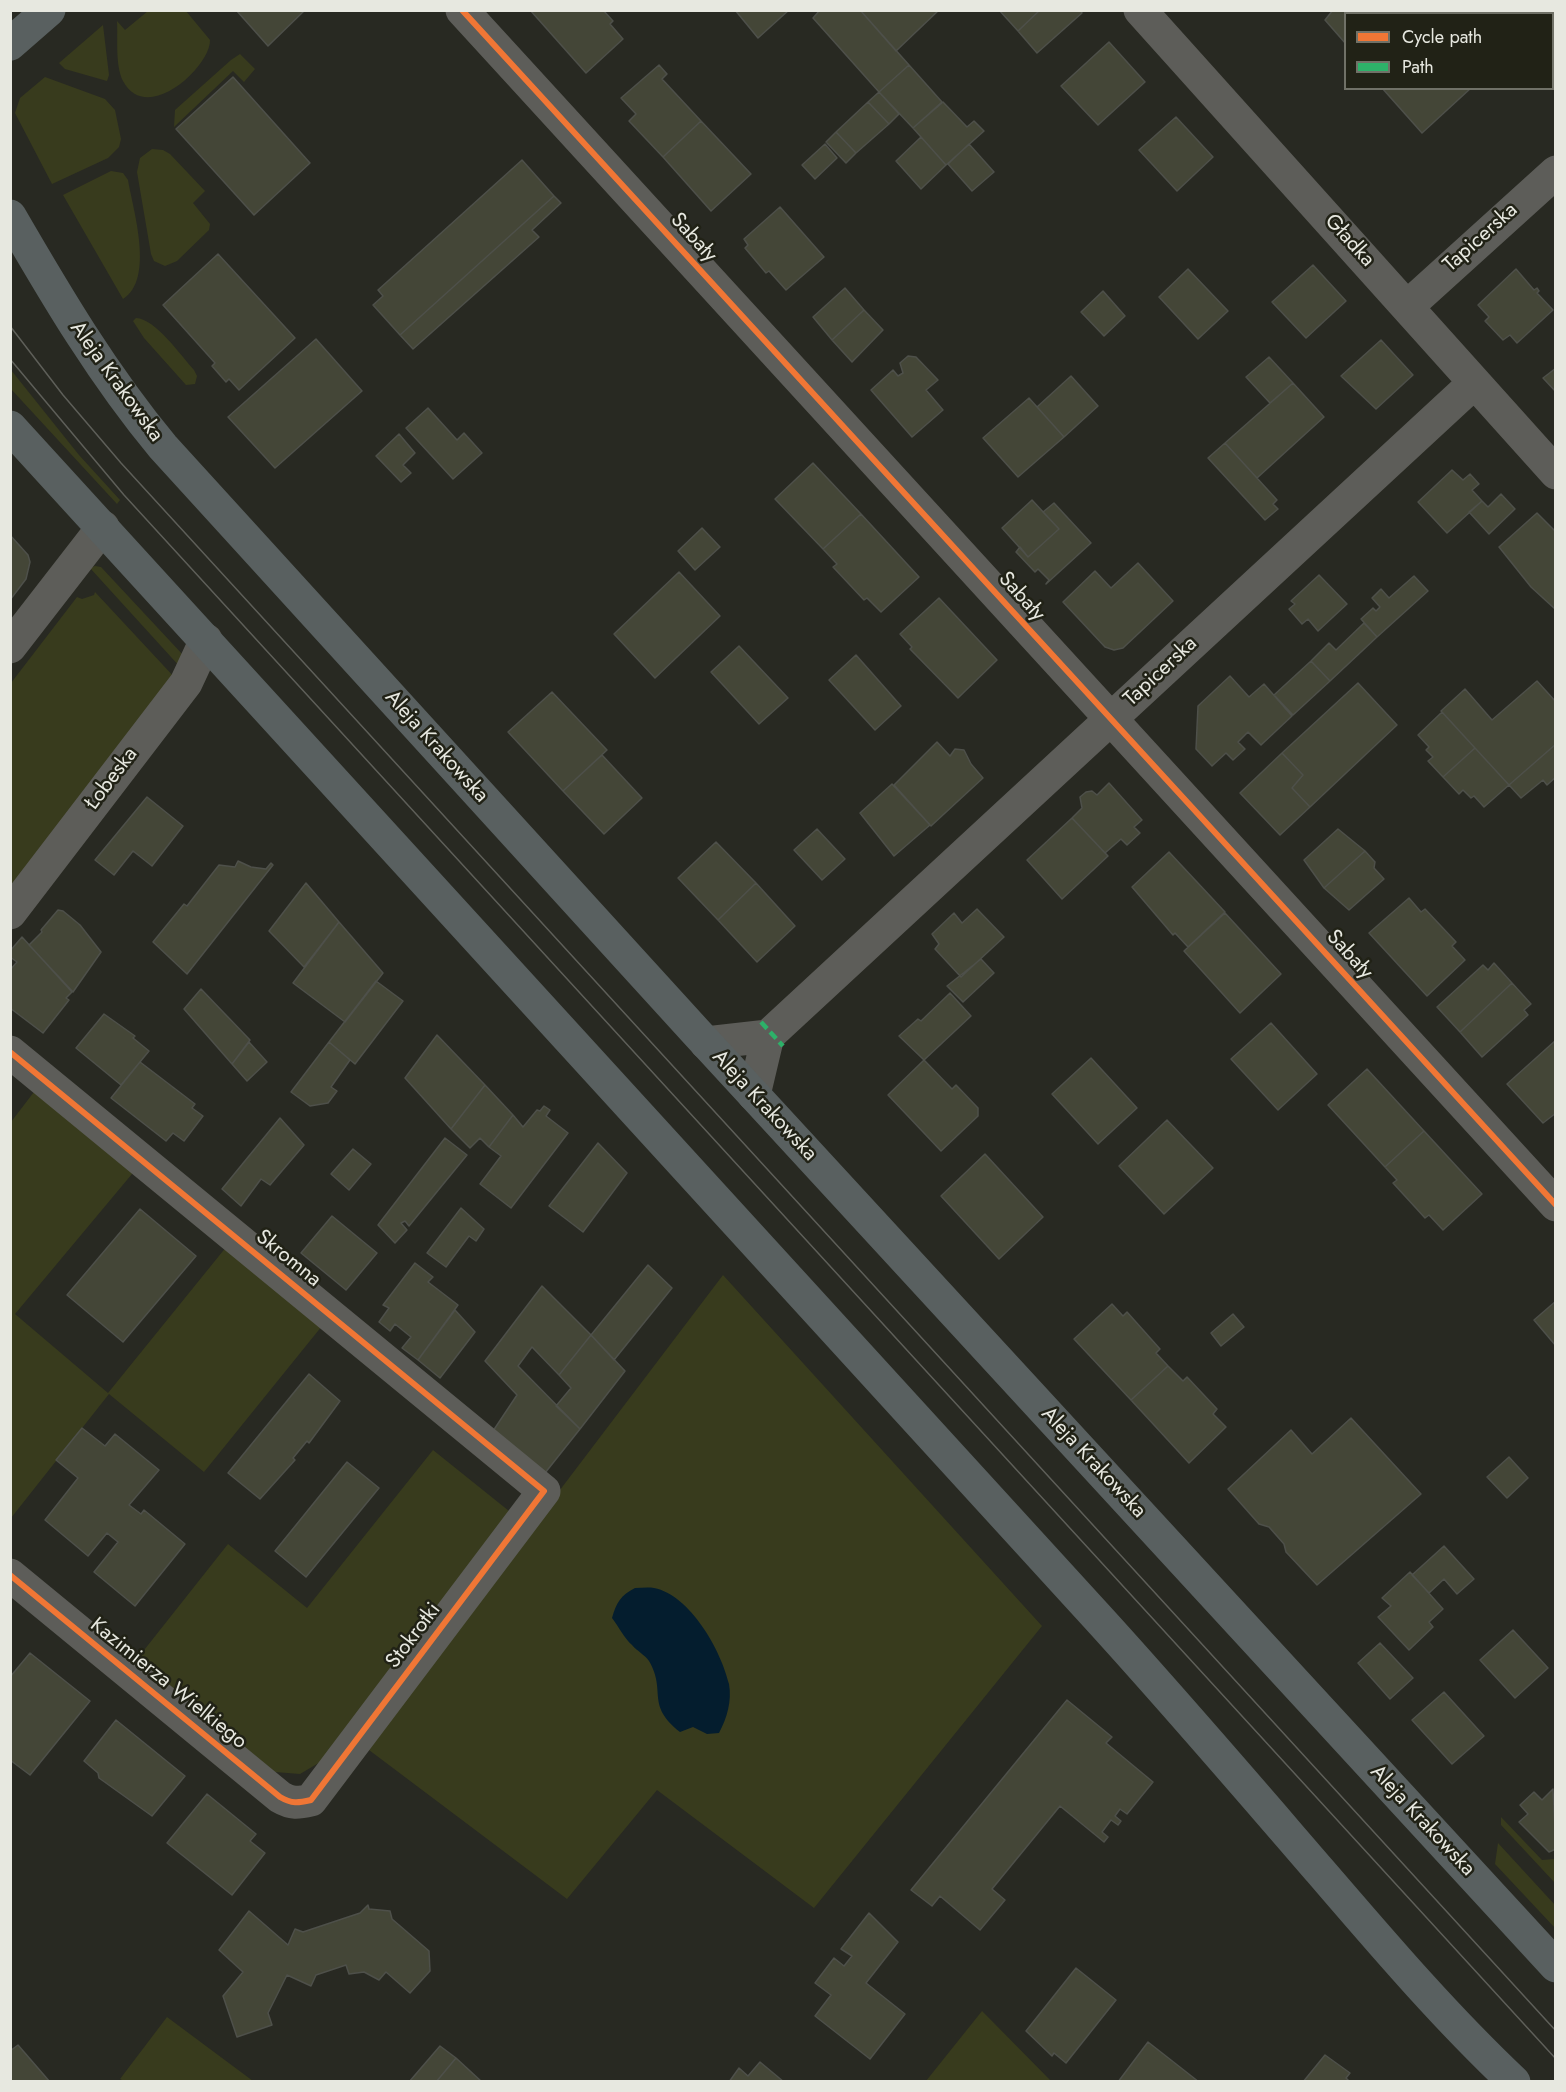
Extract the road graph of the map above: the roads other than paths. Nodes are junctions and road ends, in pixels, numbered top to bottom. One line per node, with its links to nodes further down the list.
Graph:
1 (49, 10): 4 (main road)
2 (462, 10): 14 (street, Sabały)
3 (1140, 10): 7 (street, Gładka)
4 (10, 44)
5 (1556, 172): 7 (street, Tapicerska)
6 (10, 216): 17 (main road, Aleja Krakowska)
7 (1408, 306): 8 (street, Gładka)
8 (1474, 383): 10 (street, Gładka); 14 (street, Tapicerska)
9 (10, 427): 11 (main road)
10 (1556, 473)
11 (103, 527): 12 (main road); 13 (street)
12 (206, 640): 15 (street, Łobeska); 25 (main road)
13 (10, 647)
14 (1111, 719): 16 (street, Tapicerska); 20 (street, Sabały)
15 (10, 913)
16 (768, 1036): 17 (street); 19 (street)
17 (706, 1043): 19 (main road, Aleja Krakowska)
18 (10, 1052): 21 (street, Skromna)
19 (754, 1095): 24 (main road, Aleja Krakowska)
20 (1551, 1190)
21 (544, 1491): 23 (street, Stokrotki)
22 (10, 1575): 23 (street, Kazimierza Wielkiego)
23 (311, 1800)
24 (1556, 1966)
25 (1514, 2082)

